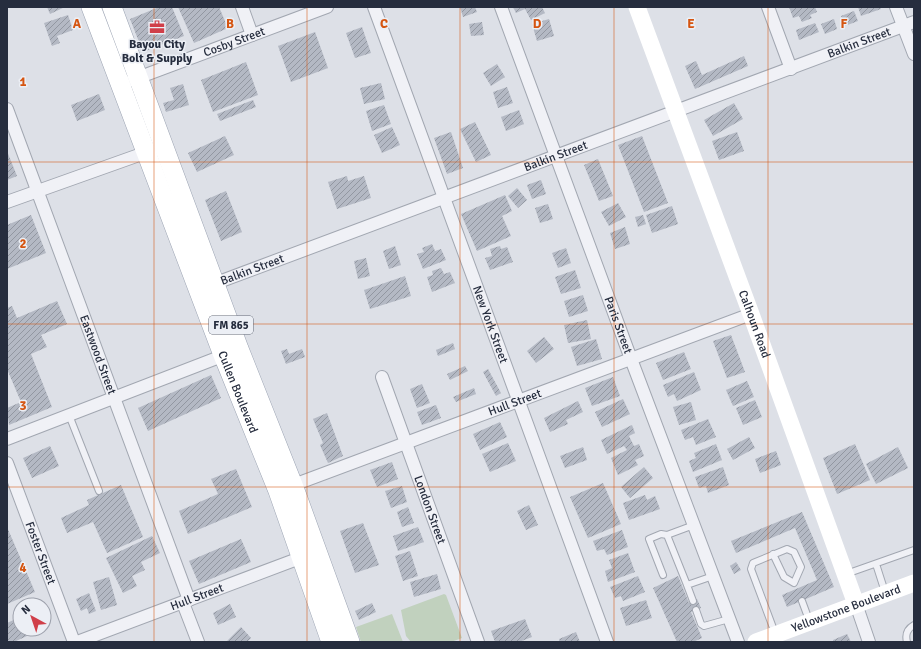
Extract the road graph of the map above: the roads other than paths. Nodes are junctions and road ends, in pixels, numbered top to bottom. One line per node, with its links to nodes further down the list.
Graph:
1 (91, 7): 15 (main road, Cullen Boulevard / FM 865)
2 (112, 7): 14 (main road, Cullen Boulevard / FM 865)
3 (242, 7): 11 (street)
4 (327, 7): 11 (street, Cosby Street)
5 (374, 7): 22 (street, New York Street)
6 (501, 7): 20 (street, Paris Street)
7 (637, 7): 17 (street, Calhoun Road)
8 (768, 7): 13 (street)
9 (896, 7): 10 (street)
10 (909, 24): 12 (street); 13 (street, Balkin Street)
11 (252, 35): 14 (street, Cosby Street)
12 (914, 54)
13 (791, 69): 17 (street, Balkin Street)
14 (138, 78): 15 (street, Cosby Street); 18 (main road, Cullen Boulevard / FM 865)
15 (119, 85): 19 (main road, Cullen Boulevard / FM 865)
16 (7, 109): 21 (street, Eastwood Street)
17 (676, 111): 20 (street, Balkin Street); 26 (street, Calhoun Road)
18 (164, 146): 19 (street); 24 (main road, Cullen Boulevard / FM 865)
19 (145, 153): 21 (street); 25 (main road, Cullen Boulevard / FM 865)
20 (557, 156): 22 (street, Balkin Street); 28 (street, Paris Street)
21 (37, 191): 23 (street); 30 (street, Eastwood Street)
22 (444, 199): 24 (street, Balkin Street); 31 (street, New York Street)
23 (7, 202)
24 (216, 283): 25 (street, Balkin Street); 27 (main road, Cullen Boulevard / FM 865)
25 (198, 291): 27 (main road, Cullen Boulevard / FM 865)
26 (751, 314): 28 (street, Hull Street); 45 (street, Calhoun Road)
27 (231, 352): 30 (street); 36 (main road, Cullen Boulevard / FM 865)
28 (631, 359): 31 (street, Hull Street); 38 (street, Paris Street)
29 (382, 377): 34 (street, London Street)
30 (114, 397): 32 (street); 50 (street, Eastwood Street)
31 (519, 400): 34 (street, Hull Street); 64 (street, New York Street)
32 (69, 415): 33 (street); 37 (lane)
33 (7, 439)
34 (405, 444): 36 (street, Hull Street); 63 (street, London Street)
35 (7, 463): 59 (street, Foster Street)
36 (285, 488): 41 (main road, Cullen Boulevard / FM 865)
37 (99, 491)
38 (694, 525): 39 (lane); 46 (street, Paris Street)
39 (667, 535): 44 (lane); 47 (lane)
40 (914, 550): 43 (lane)
41 (309, 554): 50 (street, Hull Street); 61 (main road, Cullen Boulevard / FM 865); 62 (main road, Cullen Boulevard / FM 865)
42 (773, 554): 42 (lane); 58 (lane)
43 (876, 564): 45 (lane); 49 (lane)
44 (663, 575)
45 (845, 575): 53 (street, Calhoun Road)
46 (713, 576): 47 (lane); 55 (street, Paris Street)
47 (687, 585): 51 (lane)
48 (913, 585): 49 (street, Yellowstone Boulevard)
49 (886, 593): 53 (street, Yellowstone Boulevard)
50 (186, 601): 59 (street, Hull Street); 60 (street, Eastwood Street)
51 (693, 601)
52 (802, 601): 56 (lane)
53 (856, 604): 56 (street, Yellowstone Boulevard); 67 (street, Calhoun Road)
54 (696, 610): 55 (lane)
55 (729, 619): 65 (street, Paris Street)
56 (810, 622): 58 (street, Yellowstone Boulevard)
57 (914, 625): 68 (lane)
58 (776, 635): 66 (street, Yellowstone Boulevard)
59 (76, 642)
60 (198, 642)
61 (332, 642)
62 (350, 642)
63 (478, 642)
64 (607, 642)
65 (738, 642)
66 (756, 642)
67 (869, 642)
68 (907, 642)

